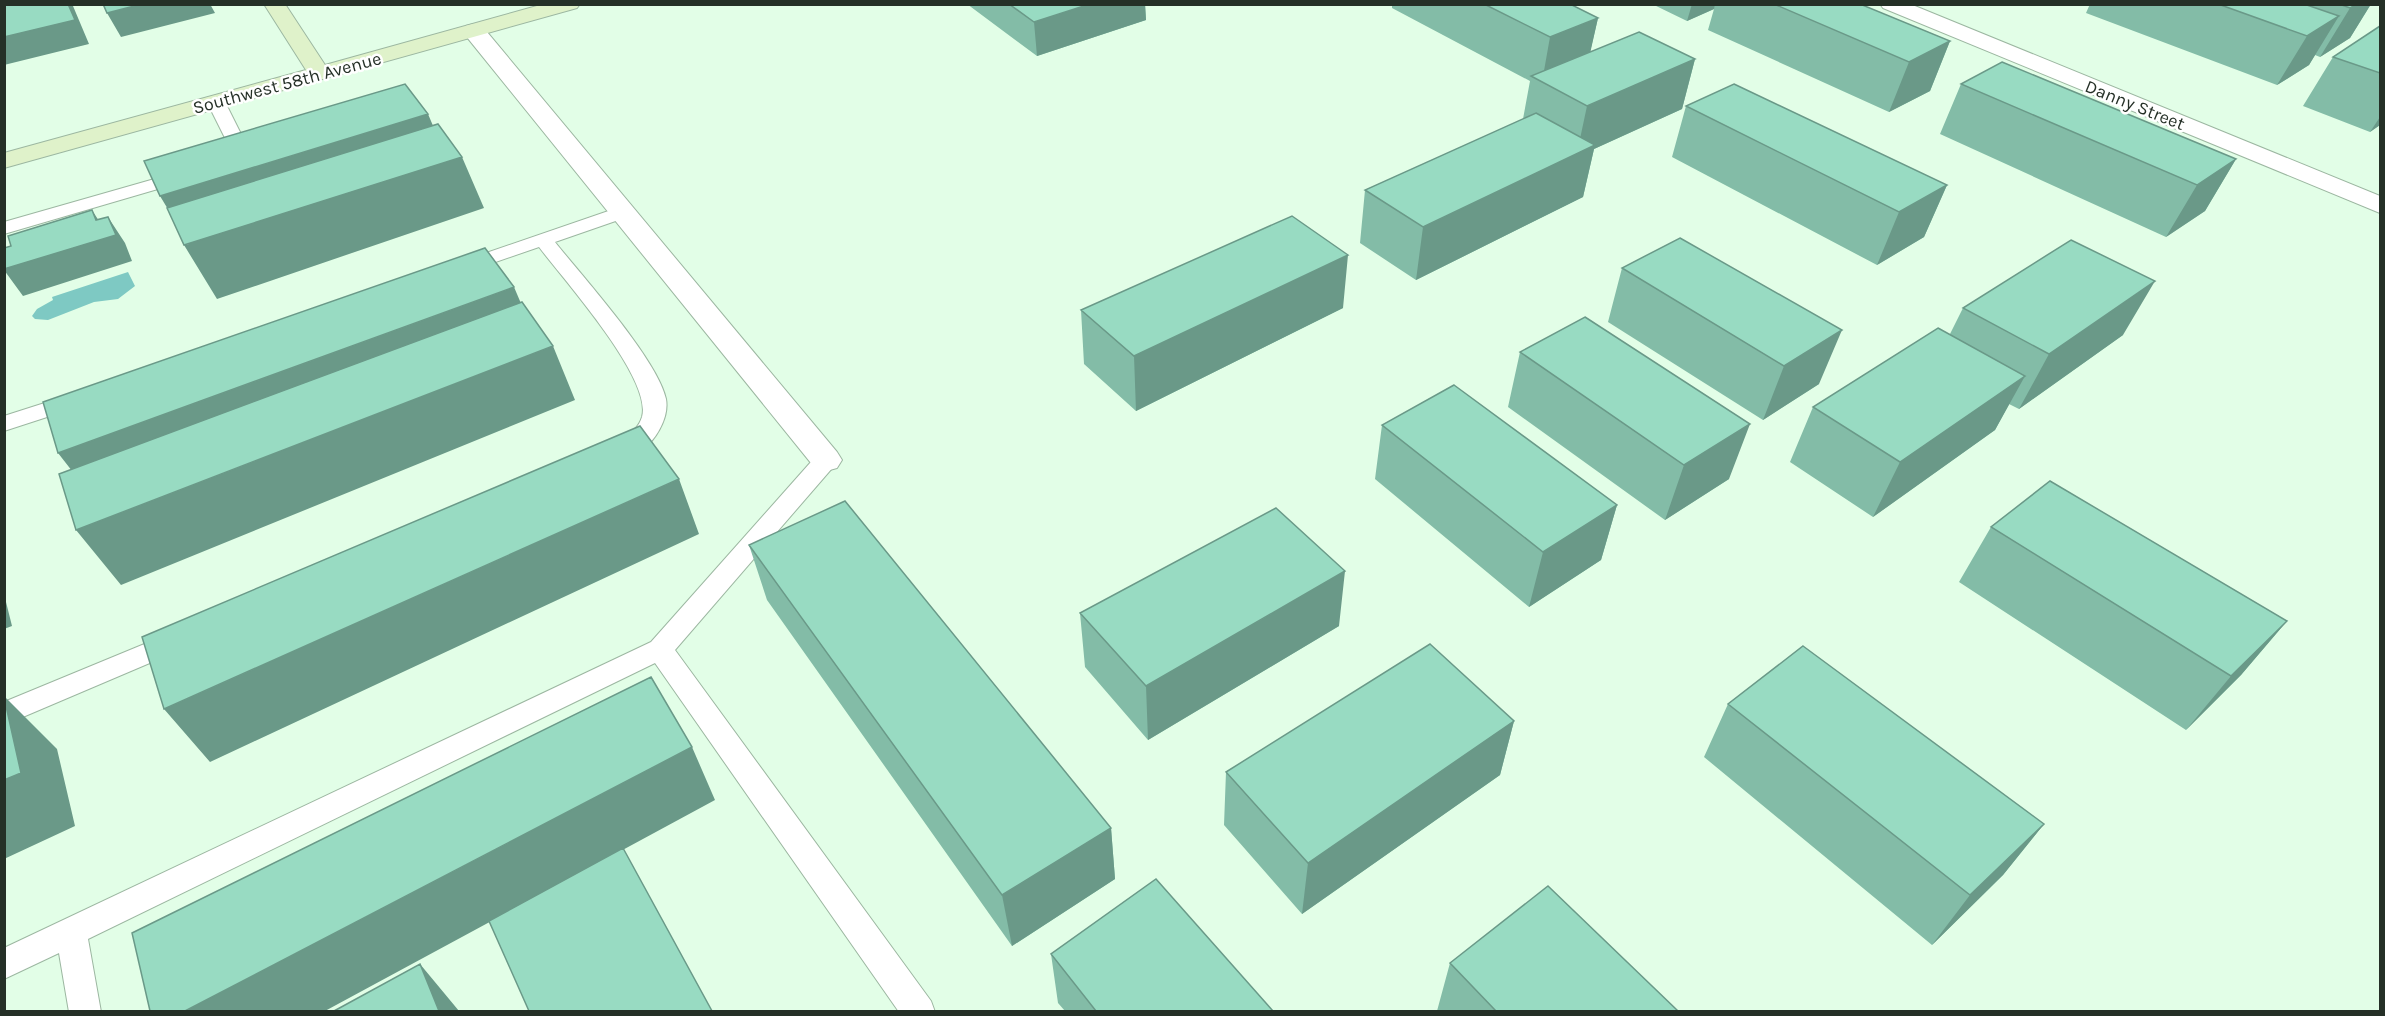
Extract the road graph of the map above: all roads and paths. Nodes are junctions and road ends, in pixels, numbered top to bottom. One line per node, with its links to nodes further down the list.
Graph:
1 (274, 4): 5 (main road)
2 (570, 4): 4 (main road, Southwest 58th Avenue)
3 (1890, 4): 12 (street, Danny Street)
4 (474, 31): 5 (main road, Southwest 58th Avenue); 13 (street)
5 (320, 74): 6 (main road, Southwest 58th Avenue)
6 (216, 102): 8 (lane); 9 (main road, Southwest 58th Avenue)
7 (266, 151): 8 (lane)
8 (244, 158): 10 (lane)
9 (4, 161)
10 (221, 165)
11 (198, 171): 14 (lane)
12 (2380, 205)
13 (623, 212): 15 (lane); 19 (street)
14 (4, 228)
15 (543, 240): 16 (lane); 20 (lane)
16 (443, 274)
17 (98, 392): 18 (lane)
18 (4, 424)
19 (826, 460): 22 (lane)
20 (596, 464)
21 (202, 630): 23 (lane)
22 (660, 649): 24 (lane); 27 (lane)
23 (4, 714)
24 (71, 932): 25 (lane); 26 (lane)
25 (4, 964)
26 (85, 1011)
27 (919, 1011)

